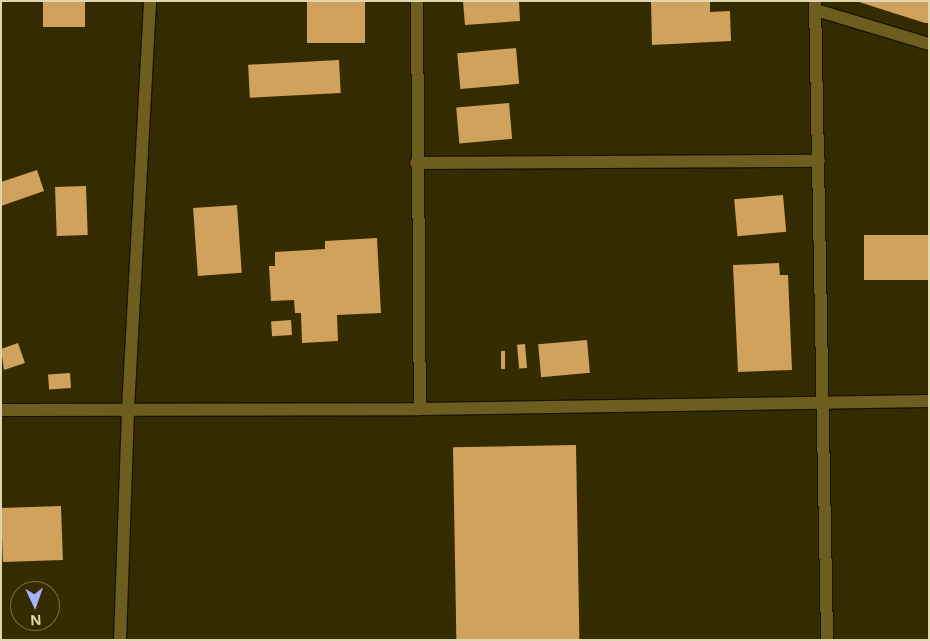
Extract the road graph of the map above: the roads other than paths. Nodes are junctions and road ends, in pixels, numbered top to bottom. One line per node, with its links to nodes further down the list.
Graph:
1 (150, 1): 9 (street)
2 (417, 1): 6 (street)
3 (815, 6): 4 (street); 5 (street)
4 (929, 44)
5 (819, 161): 6 (street); 8 (street)
6 (416, 163): 10 (street)
7 (929, 401): 8 (street)
8 (824, 402): 10 (street); 13 (street)
9 (128, 408): 10 (street); 11 (street); 12 (street)
10 (420, 409)
11 (1, 410)
12 (120, 640)
13 (827, 640)

